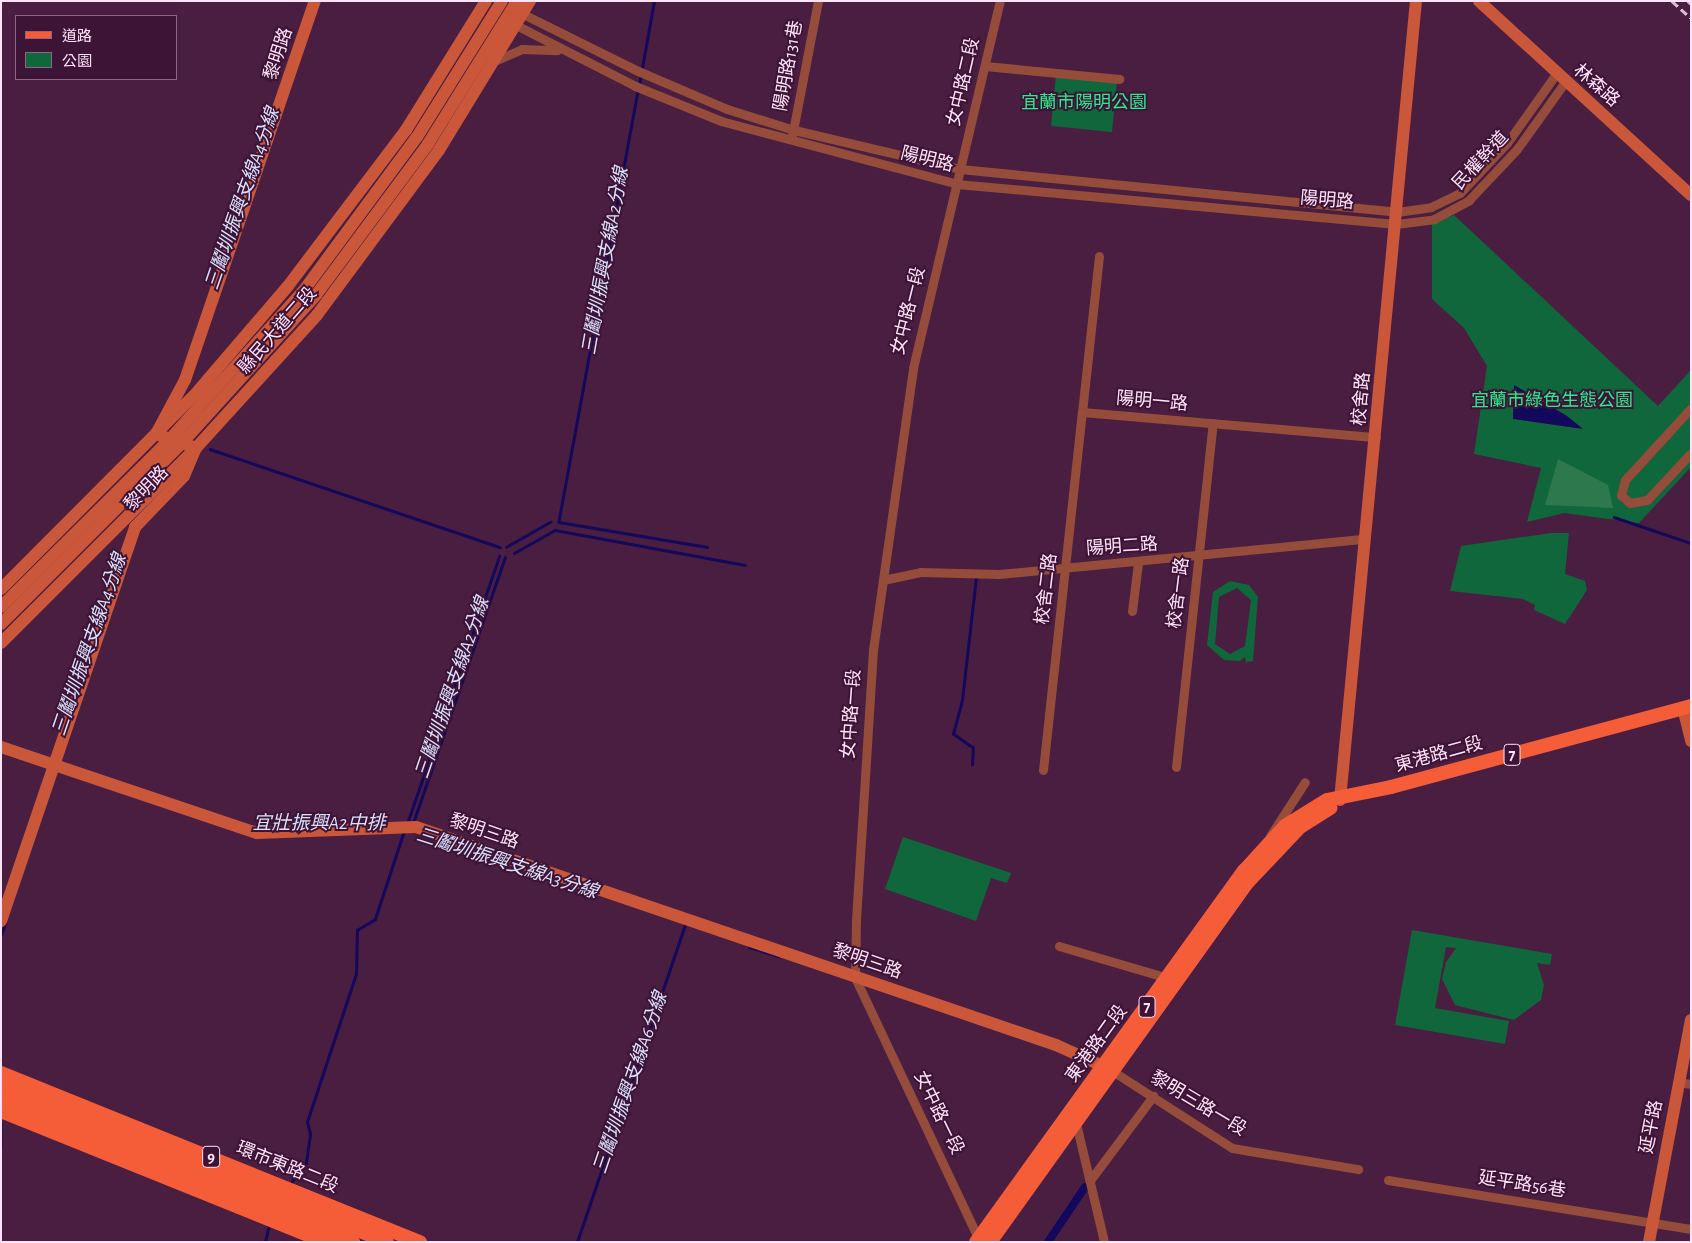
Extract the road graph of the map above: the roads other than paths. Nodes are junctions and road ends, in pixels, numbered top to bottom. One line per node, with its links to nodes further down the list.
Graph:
1 (315, 1): 24 (street, 黎明路)
2 (486, 1): 8 (street, 陽明路); 9 (street); 25 (street, 縣民大道二段)
3 (530, 1): 8 (street, 縣民大道二段)
4 (818, 1): 16 (street, 陽明路131巷)
5 (1000, 1): 13 (street, 女中路二段)
6 (1416, 1): 22 (street, 校舍路)
7 (1479, 1): 14 (street, 林森路)
8 (511, 5): 9 (street, 縣民大道二段); 10 (street, 縣民大道二段); 16 (street, 陽明路)
9 (494, 14): 10 (street, 陽明路); 31 (street, 縣民大道二段)
10 (511, 23): 11 (street, 陽明路); 12 (street, 縣民大道二段); 20 (street, 縣民大道二段)
11 (576, 57): 12 (street); 18 (street, 陽明路)
12 (497, 60): 21 (street, 縣民大道二段)
13 (984, 66): 15 (street); 17 (street, 女中路二段)
14 (1561, 78): 19 (street, 林森路); 22 (street, 民權幹道)
15 (1119, 79)
16 (793, 133): 17 (street, 陽明路)
17 (960, 170): 18 (street, 女中路一段); 22 (street, 陽明路)
18 (957, 184): 22 (street, 陽明路); 39 (street, 女中路一段)
19 (1691, 195)
20 (384, 207): 21 (street); 31 (street, 縣民大道二段)
21 (397, 212): 32 (street, 縣民大道二段)
22 (1396, 218): 30 (street, 校舍路)
23 (1099, 256): 27 (street)
24 (185, 380): 25 (street); 29 (street, 黎明路)
25 (198, 390): 29 (street, 縣民大道二段)
26 (1691, 408): 33 (street)
27 (1082, 412): 28 (street, 陽明一路); 38 (street, 校舍二路)
28 (1213, 423): 30 (street, 陽明一路); 36 (street, 校舍一路)
29 (156, 434): 31 (street, 黎明路); 40 (street, 縣民大道二段)
30 (1376, 437): 35 (street, 校舍路)
31 (176, 441): 32 (street, 黎明路); 41 (street, 縣民大道二段); 43 (street, 縣民大道二段)
32 (196, 448): 34 (street, 黎明路)
33 (1691, 453)
34 (129, 525): 44 (street); 48 (street, 黎明路)
35 (1364, 539): 36 (street, 陽明二路); 52 (street, 校舍路)
36 (1200, 558): 37 (street, 陽明二路); 49 (street, 校舍一路)
37 (1138, 563): 38 (street, 陽明二路); 42 (street)
38 (1066, 568): 39 (street, 陽明二路); 50 (street, 校舍二路)
39 (882, 580): 56 (street, 女中路一段)
40 (1, 589)
41 (1, 607)
42 (1132, 611)
43 (1, 624)
44 (1, 643)
45 (1687, 707): 46 (street); 52 (main road, 東港路二段 / 7)
46 (1691, 741)
47 (1, 746): 48 (street, 黎明三路)
48 (55, 765): 54 (street, 黎明路); 56 (street, 黎明三路)
49 (1176, 767)
50 (1043, 770)
51 (1304, 782): 53 (street)
52 (1340, 800): 53 (main road, 東港路二段 / 7); 59 (main road, 東港路二段 / 7)
53 (1266, 844): 57 (main road, 東港路二段 / 7)
54 (1, 921)
55 (1059, 946): 57 (street)
56 (855, 977): 59 (street, 黎明三路); 72 (street, 女中路一段)
57 (1168, 978): 59 (main road, 東港路二段 / 7)
58 (1691, 1020): 61 (street, 延平路)
59 (1110, 1068): 63 (street, 黎明三路一段); 66 (main road, 東港路二段 / 7)
60 (1, 1074): 76 (main road, 環市東路二段 / 9)
61 (1684, 1083): 70 (street, 延平路)
62 (1, 1086): 75 (main road, 環市東路二段 / 9)
63 (1153, 1096): 67 (street, 黎明三路一段); 68 (street)
64 (1, 1099): 74 (main road, 9)
65 (1, 1111): 73 (main road, 9)
66 (1074, 1118): 68 (street); 72 (main road, 東港路二段 / 7)
67 (1358, 1169)
68 (1091, 1180): 77 (street)
69 (1388, 1180): 70 (street, 延平路56巷)
70 (1652, 1222): 71 (street, 延平路56巷); 78 (street, 延平路)
71 (1691, 1229)
72 (981, 1241)
73 (326, 1242)
74 (353, 1242)
75 (387, 1242)
76 (420, 1242)
77 (1104, 1242)
78 (1648, 1242)

